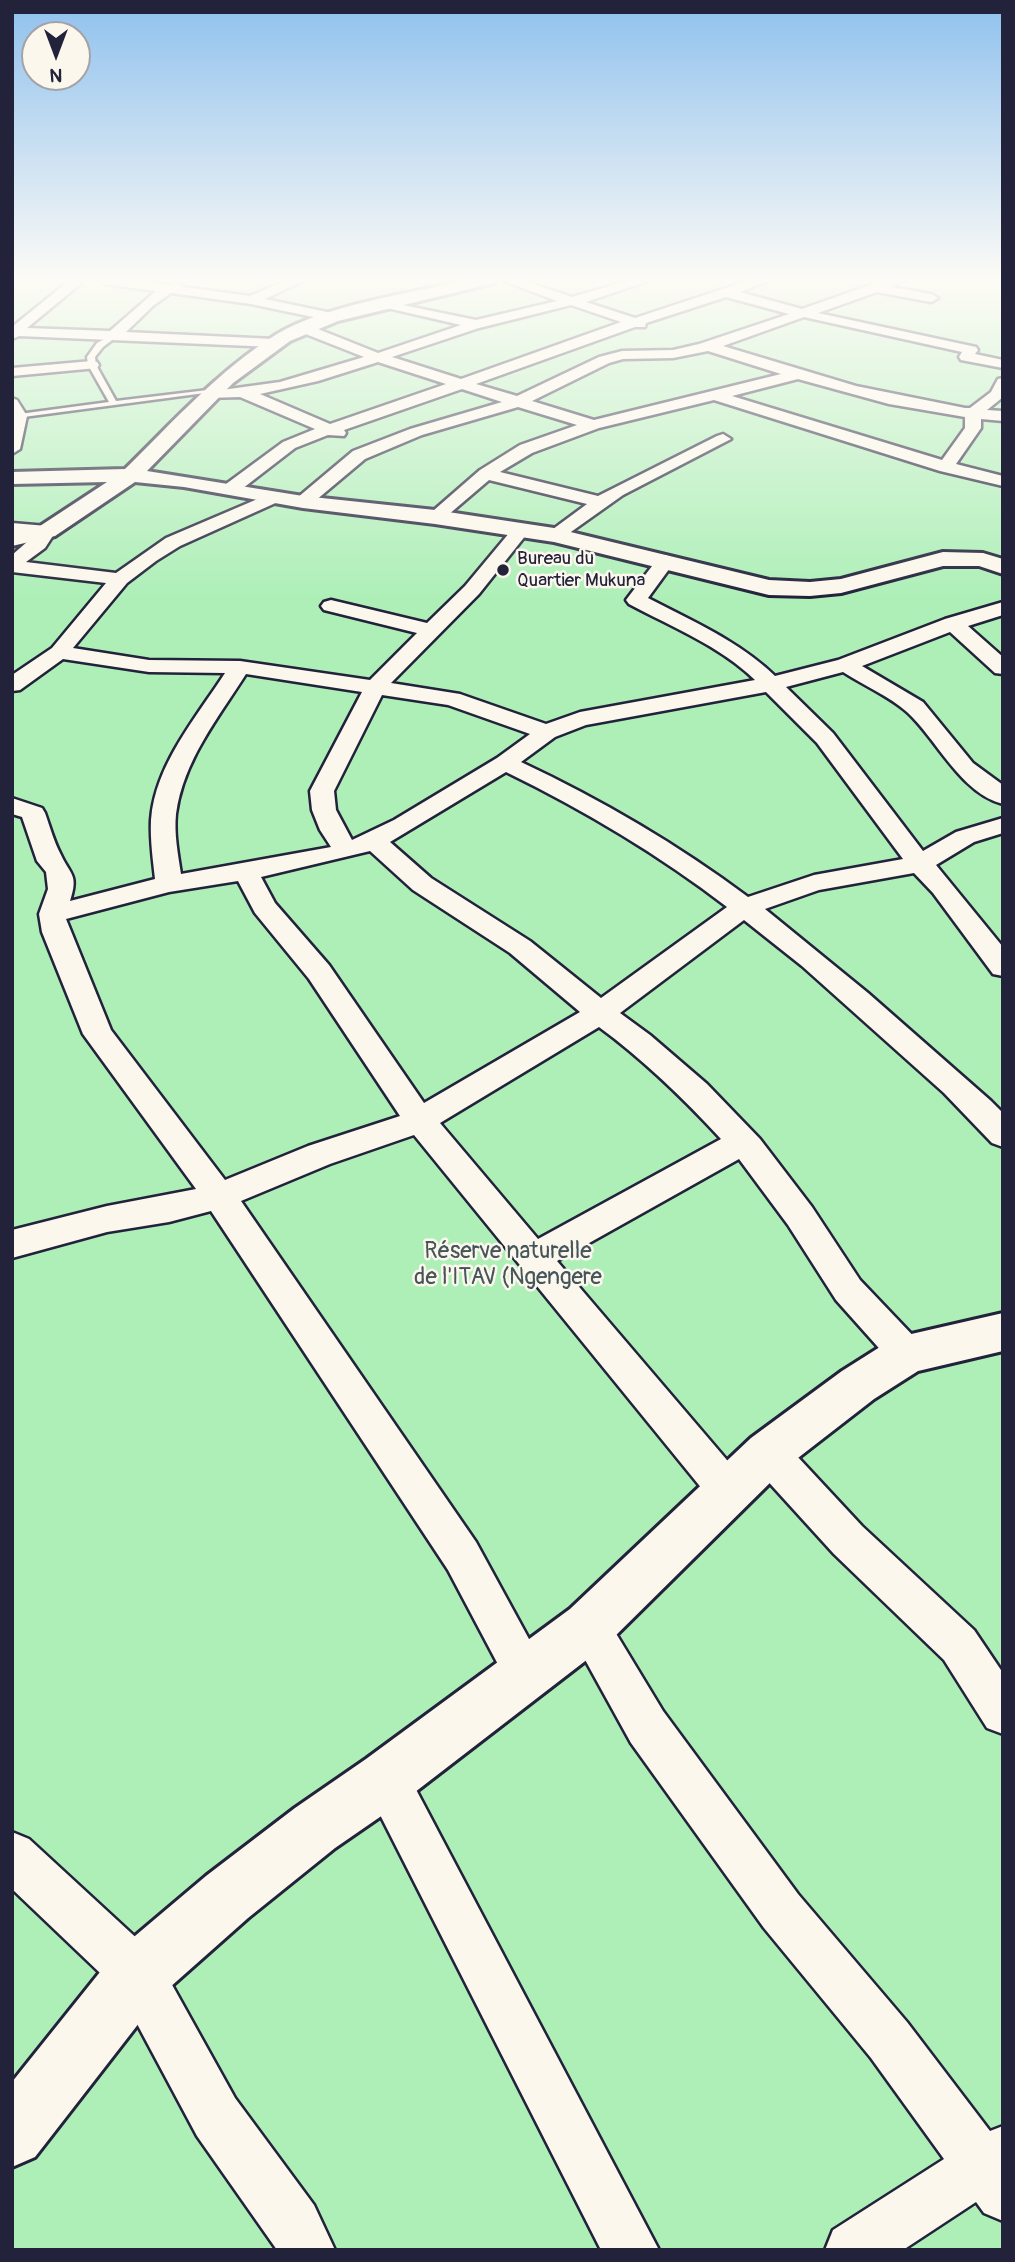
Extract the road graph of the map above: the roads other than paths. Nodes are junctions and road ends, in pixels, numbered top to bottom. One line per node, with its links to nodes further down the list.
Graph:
1 (104, 386): 13 (lane)
2 (223, 386): 10 (street)
3 (289, 386): 11 (street)
4 (456, 386): 19 (street)
5 (465, 386): 14 (street)
6 (551, 386): 14 (street)
7 (757, 386): 12 (street)
8 (834, 386): 16 (street)
9 (1001, 386): 16 (street)
10 (214, 393): 11 (street); 13 (lane); 25 (street)
11 (246, 394): 19 (street)
12 (718, 396): 18 (street); 23 (street)
13 (113, 402): 15 (lane)
14 (517, 402): 18 (street); 21 (street)
15 (16, 410): 22 (street)
16 (973, 413): 17 (street); 23 (street)
17 (1003, 416)
18 (593, 425): 24 (street)
19 (328, 430): 21 (street); 28 (street)
20 (723, 439): 31 (street)
21 (379, 446): 30 (street)
22 (12, 449)
23 (946, 467): 27 (street)
24 (486, 474): 31 (street); 32 (street)
25 (131, 475): 26 (street); 28 (street); 35 (street)
26 (12, 478)
27 (1003, 481)
28 (232, 488): 29 (street)
29 (274, 497): 30 (street); 41 (street)
30 (303, 502): 32 (street)
31 (600, 502): 36 (street)
32 (436, 517): 34 (street)
33 (12, 528): 35 (street)
34 (521, 530): 36 (street); 45 (street)
35 (47, 531): 37 (street); 40 (street)
36 (554, 535): 38 (street)
37 (12, 539)
38 (666, 561): 39 (street); 50 (street)
39 (1001, 564)
40 (12, 565): 41 (street)
41 (120, 579): 46 (street)
42 (331, 606): 45 (street)
43 (1003, 608): 44 (street)
44 (952, 623): 47 (street); 49 (street)
45 (430, 630): 52 (street)
46 (59, 652): 48 (street); 51 (street)
47 (846, 665): 50 (street); 55 (street)
48 (240, 667): 52 (street); 62 (street)
49 (1003, 668)
50 (771, 684): 53 (street); 60 (street)
51 (12, 685)
52 (376, 686): 53 (street); 59 (street)
53 (547, 732): 54 (street)
54 (505, 763): 58 (street); 63 (street)
55 (1003, 797)
56 (12, 806): 64 (street)
57 (1003, 825): 60 (street)
58 (374, 841): 59 (street); 66 (street)
59 (346, 851): 61 (street)
60 (920, 864): 63 (street); 65 (street)
61 (246, 872): 62 (street); 67 (street)
62 (169, 884): 64 (street)
63 (743, 908): 66 (street); 68 (street)
64 (52, 914): 70 (street)
65 (1003, 967)
66 (600, 1013): 67 (street); 69 (street)
67 (420, 1121): 70 (street); 72 (street)
68 (1003, 1135)
69 (743, 1142): 72 (street); 74 (street)
70 (219, 1196): 71 (street); 78 (street)
71 (12, 1244)
72 (533, 1258): 76 (street)
73 (1003, 1332): 74 (street)
74 (907, 1354): 75 (street)
75 (768, 1453): 76 (street); 79 (street)
76 (730, 1493): 77 (street)
77 (588, 1627): 78 (street); 84 (street)
78 (525, 1672): 80 (street)
79 (1003, 1712)
80 (386, 1779): 82 (street); 86 (street)
81 (12, 1856): 82 (street)
82 (138, 1974): 83 (street); 85 (street)
83 (12, 2134)
84 (996, 2171): 87 (street)
85 (307, 2250)
86 (631, 2250)
87 (853, 2250)

